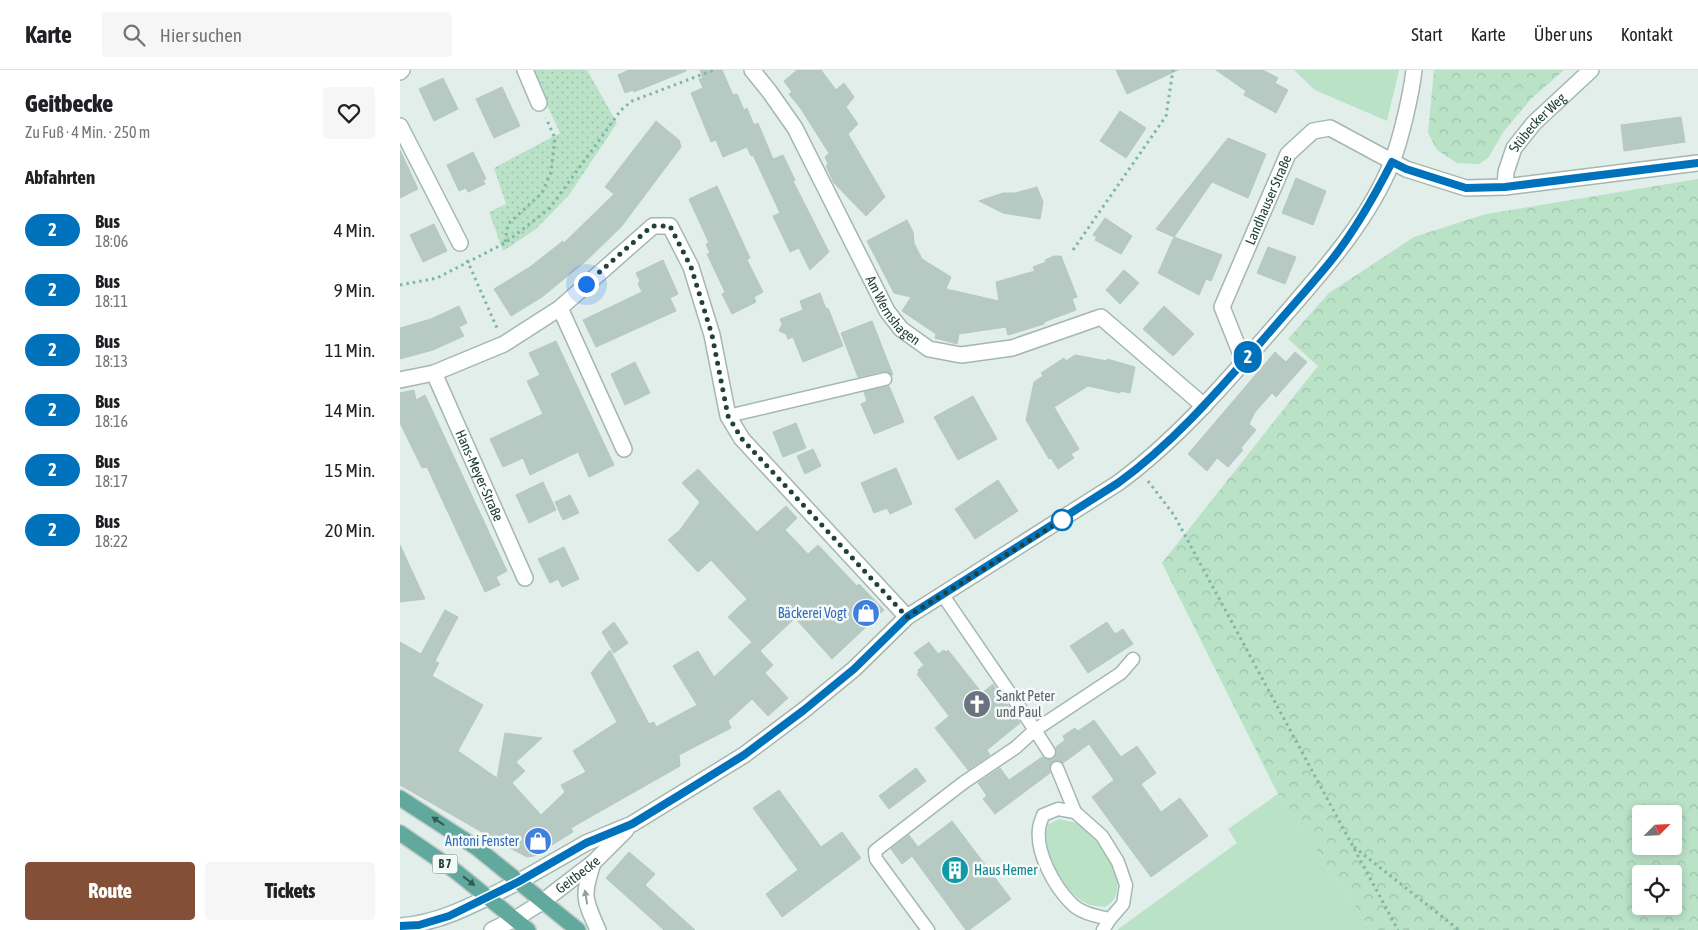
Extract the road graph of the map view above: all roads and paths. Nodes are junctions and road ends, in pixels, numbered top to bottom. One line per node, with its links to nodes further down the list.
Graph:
1 (526, 70): 7 (street)
2 (714, 70): 13 (path)
3 (752, 70): 23 (street, Am Wernshagen)
4 (1173, 70): 14 (path)
5 (1414, 70): 9 (street)
6 (1591, 70): 11 (street, Stübecker Weg)
7 (539, 103): 13 (path)
8 (400, 126): 12 (street)
9 (1392, 162): 11 (street, Landhauser Straße); 19 (street, Geitbecke); 19 (street, Landhauser Straße)
10 (1698, 162): 11 (street, Landhauser Straße)
11 (1505, 187)
12 (460, 243)
13 (505, 243): 15 (path)
14 (1073, 250)
15 (468, 262): 16 (path); 18 (path)
16 (400, 285)
17 (560, 308): 18 (street); 24 (street); 25 (street)
18 (504, 344): 20 (street)
19 (1244, 362): 23 (street, Geitbecke)
20 (434, 373): 22 (street); 27 (street, Hans-Meyer-Straße)
21 (885, 379): 24 (lane)
22 (400, 380)
23 (1204, 406): 26 (street, Geitbecke)
24 (728, 416): 29 (street)
25 (624, 449)
26 (1139, 468): 28 (street, Geitbecke); 38 (path)
27 (525, 578)
28 (942, 594): 29 (street, Geitbecke); 31 (lane)
29 (907, 617): 36 (street, Geitbecke)
30 (1134, 659): 31 (lane)
31 (1036, 730): 32 (lane); 50 (lane)
32 (1048, 752)
33 (1057, 768): 35 (lane)
34 (400, 798): 40 (main road, B 7, one-way to 34)
35 (1075, 812): 44 (lane); 44 (lane)
36 (632, 824): 39 (street, Geitbecke); 40 (street, Geitbecke)
37 (400, 833): 41 (main road, B 7, one-way to 41)
38 (1352, 845): 52 (path); 53 (path)
39 (593, 863): 42 (street, Geitbecke); 49 (street, one-way to 39)
40 (518, 882): 41 (street, Geitbecke); 42 (main road, B 7)
41 (488, 897): 43 (main road, B 7); 45 (street, Geitbecke)
42 (542, 902): 43 (street, Geitbecke); 48 (main road, B 7)
43 (515, 919): 46 (street, Geitbecke); 47 (main road, B 7)
44 (1110, 919): 51 (lane)
45 (400, 926)
46 (492, 930)
47 (528, 930)
48 (578, 930)
49 (598, 930)
50 (928, 930)
51 (1103, 930)
52 (1398, 930)
53 (1459, 930)

